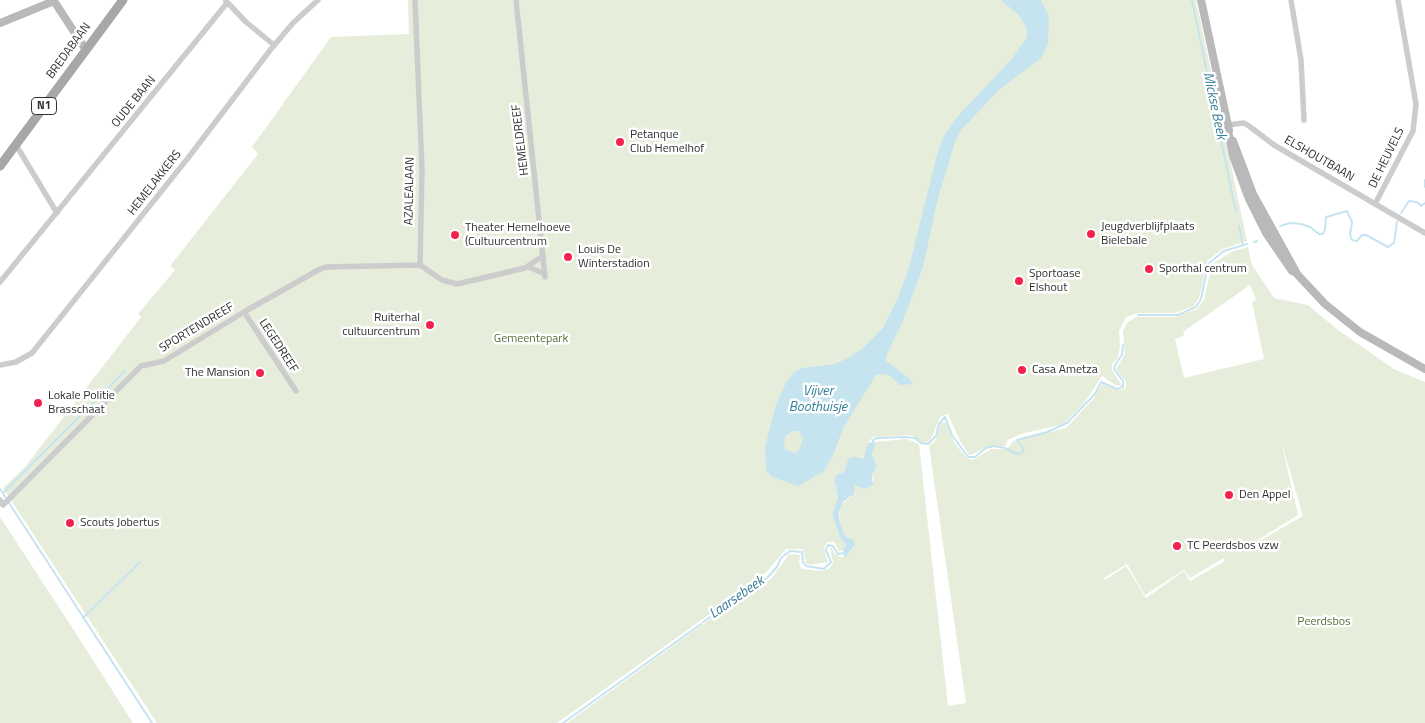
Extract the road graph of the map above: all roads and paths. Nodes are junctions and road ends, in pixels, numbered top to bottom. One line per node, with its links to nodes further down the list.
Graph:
1 (54, 0): 10 (main road); 12 (main road)
2 (123, 0): 12 (main road, BREDABAAN / N1)
3 (318, 0): 11 (street, HEMELAKKERS)
4 (415, 0): 21 (street, AZALEALAAN)
5 (516, 0): 20 (street, HEMELDREEF)
6 (1200, 0): 14 (main road)
7 (1290, 0): 13 (street)
8 (1398, 0): 17 (street, DE HEUVELS)
9 (226, 1): 11 (street, OUDE BAAN); 18 (street, OUDE BAAN)
10 (0, 23)
11 (274, 45): 25 (street, HEMELAKKERS)
12 (86, 50): 15 (main road, BREDABAAN / N1)
13 (1304, 120)
14 (1227, 125): 17 (street, ELSHOUTBAAN); 26 (main road)
15 (16, 145): 16 (main road, BREDABAAN / N1); 18 (street)
16 (0, 166)
17 (1375, 204): 19 (street, ELSHOUTBAAN)
18 (57, 213): 23 (street, OUDE BAAN)
19 (1425, 233)
20 (543, 256): 22 (street); 22 (street, HEMELDREEF)
21 (420, 265): 22 (street); 24 (street, SPORTENDREEF)
22 (529, 267)
23 (0, 282)
24 (244, 312): 27 (street, LEGEDREEF); 28 (street, SPORTENDREEF)
25 (0, 365)
26 (1425, 369)
27 (296, 391)
28 (3, 503)

